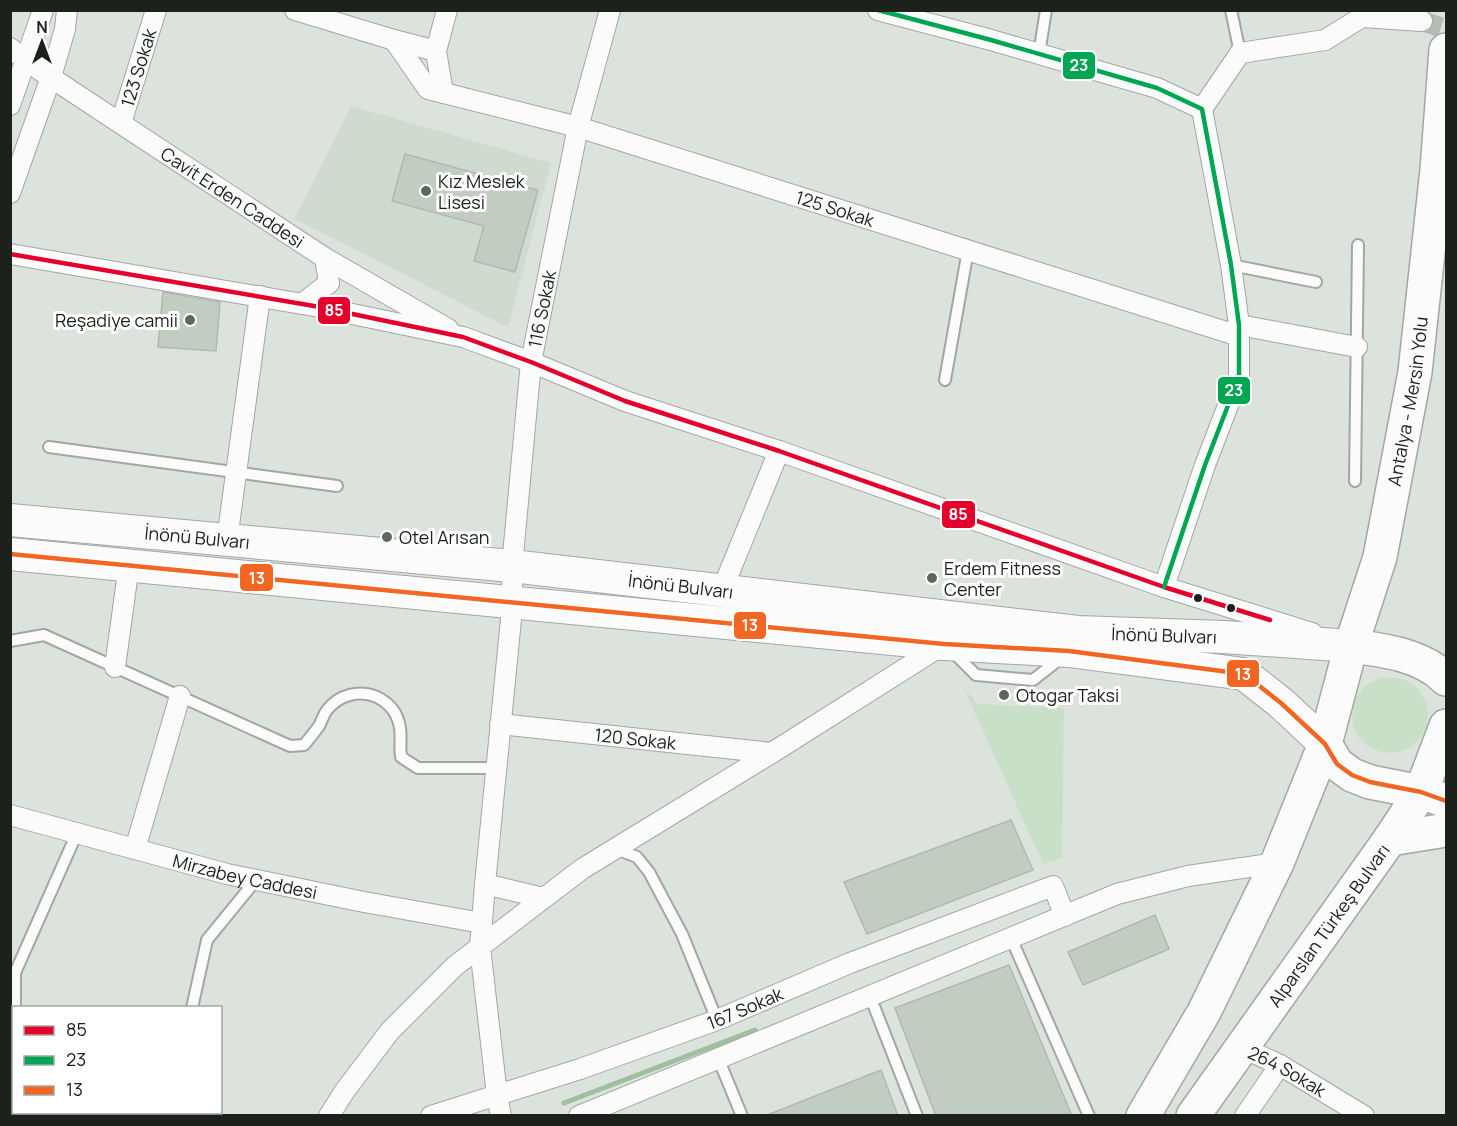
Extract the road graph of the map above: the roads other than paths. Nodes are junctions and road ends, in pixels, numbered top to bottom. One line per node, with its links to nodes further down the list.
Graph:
1 (43, 10): 15 (street)
2 (67, 10): 17 (street)
3 (156, 10): 21 (street, 123 Sokak)
4 (295, 10): 11 (street)
5 (447, 10): 13 (street)
6 (610, 10): 22 (street, 116 Sokak)
7 (879, 10): 16 (street)
8 (1046, 10): 16 (lane)
9 (1231, 10): 14 (lane)
10 (1421, 17): 14 (street)
11 (393, 40): 13 (street); 18 (street)
12 (1446, 50): 52 (highway, Antalya - Mersin Yolu)
13 (436, 51): 18 (street)
14 (1240, 53): 20 (street)
15 (18, 54): 17 (street, Cavit Erden Caddesi); 19 (street)
16 (1039, 54): 20 (street)
17 (51, 77): 21 (street, Cavit Erden Caddesi); 23 (street)
18 (435, 91): 22 (street, 125 Sokak)
19 (10, 105)
20 (1202, 109): 28 (street)
21 (121, 123): 27 (street, Cavit Erden Caddesi)
22 (578, 127): 25 (street, 125 Sokak); 35 (street, 116 Sokak)
23 (10, 193)
24 (1358, 245): 34 (lane)
25 (968, 250): 32 (street, 125 Sokak); 36 (lane)
26 (10, 254): 30 (street)
27 (325, 258): 31 (street); 33 (street, Cavit Erden Caddesi)
28 (1231, 265): 29 (lane); 32 (street)
29 (1316, 282)
30 (260, 297): 31 (street); 39 (street)
31 (302, 304): 33 (street)
32 (1239, 331): 34 (street, 125 Sokak); 47 (street)
33 (463, 338): 35 (street)
34 (1357, 347): 40 (lane)
35 (531, 362): 38 (street); 46 (street, 116 Sokak)
36 (945, 380)
37 (49, 447): 39 (lane)
38 (779, 451): 47 (street); 48 (street)
39 (236, 472): 41 (lane); 43 (street)
40 (1355, 481)
41 (337, 486)
42 (10, 520): 43 (main road, İnönü Bulvarı)
43 (227, 540): 46 (main road, İnönü Bulvarı)
44 (10, 554): 45 (main road, İnönü Bulvarı)
45 (129, 565): 49 (main road, İnönü Bulvarı); 53 (street)
46 (512, 566): 48 (main road, İnönü Bulvarı); 49 (street, 116 Sokak)
47 (1164, 587): 52 (street)
48 (723, 590): 52 (main road, İnönü Bulvarı)
49 (512, 602): 51 (main road, İnönü Bulvarı); 56 (street, 116 Sokak)
50 (10, 641): 53 (lane)
51 (944, 644): 58 (main road, İnönü Bulvarı); 59 (street)
52 (1351, 646): 54 (highway); 58 (highway, Antalya - Mersin Yolu)
53 (115, 667): 55 (lane)
54 (1446, 679)
55 (180, 696): 60 (lane); 66 (street)
56 (500, 724): 59 (street, 120 Sokak); 60 (street, 116 Sokak)
57 (1446, 726): 61 (highway, Alparslan Türkeş Bulvarı)
58 (1326, 744): 61 (highway); 68 (highway)
59 (772, 753): 67 (street)
60 (496, 768): 70 (street, 116 Sokak)
61 (1434, 797): 65 (highway, Alparslan Türkeş Bulvarı)
62 (10, 815): 64 (street, Mirzabey Caddesi)
63 (1446, 830): 65 (highway)
64 (77, 833): 66 (street, Mirzabey Caddesi); 77 (lane)
65 (1390, 839): 80 (highway, Alparslan Türkeş Bulvarı)
66 (135, 849): 69 (street, Mirzabey Caddesi)
67 (615, 849): 71 (street); 79 (lane)
68 (1277, 863): 72 (street); 93 (highway)
69 (255, 880): 73 (street, Mirzabey Caddesi); 78 (lane)
70 (484, 884): 71 (street); 73 (street, 116 Sokak)
71 (543, 898): 75 (street)
72 (1065, 916): 74 (street); 79 (street, 167 Sokak)
73 (482, 923): 75 (street, 116 Sokak)
74 (1011, 938): 76 (street); 92 (lane)
75 (480, 947): 85 (street, 116 Sokak); 86 (street)
76 (870, 996): 81 (street); 91 (lane)
77 (15, 1006)
78 (192, 1006)
79 (717, 1020): 85 (street, 167 Sokak)
80 (1241, 1047): 82 (street, 264 Sokak); 94 (highway, Alparslan Türkeş Bulvarı)
81 (718, 1058): 89 (street); 90 (lane)
82 (1281, 1065): 95 (street); 96 (street, 264 Sokak)
83 (12, 1067): 84 (lane)
84 (10, 1084)
85 (497, 1095): 87 (street, 167 Sokak); 88 (street, 116 Sokak)
86 (329, 1116)
87 (431, 1116)
88 (501, 1116)
89 (579, 1116)
90 (742, 1116)
91 (917, 1116)
92 (1089, 1116)
93 (1143, 1116)
94 (1193, 1116)
95 (1245, 1116)
96 (1364, 1116)

